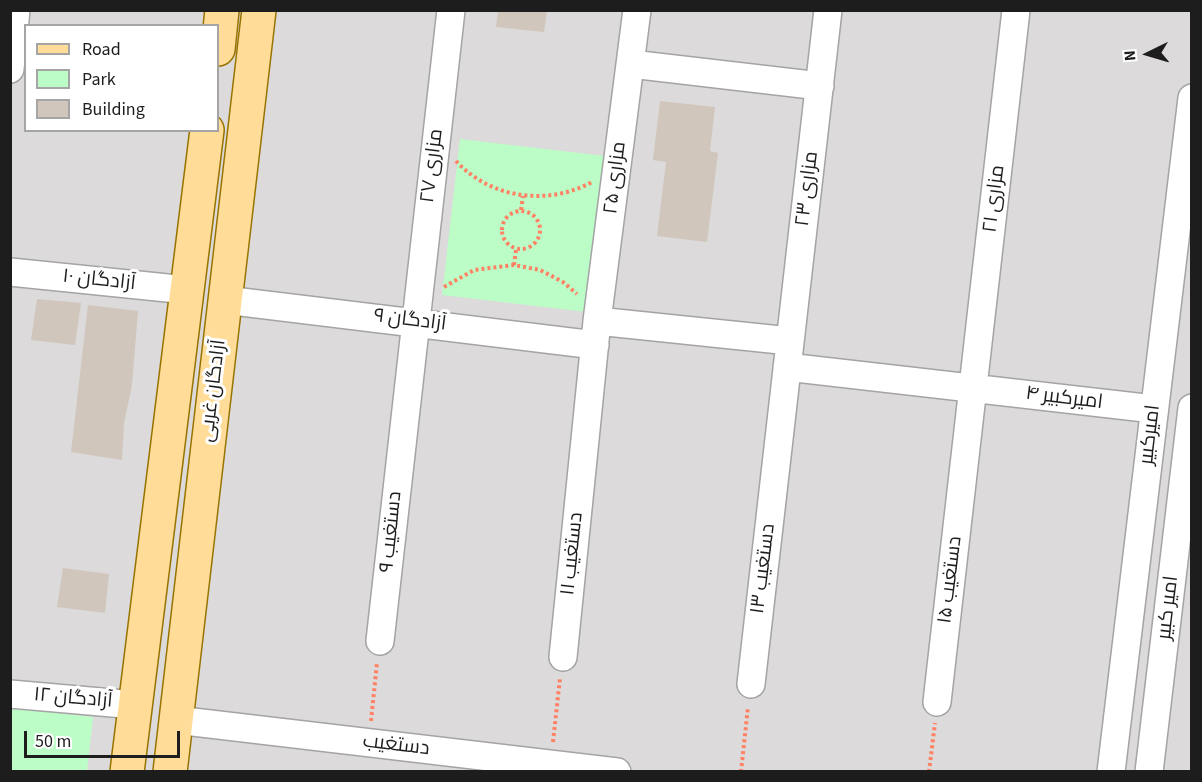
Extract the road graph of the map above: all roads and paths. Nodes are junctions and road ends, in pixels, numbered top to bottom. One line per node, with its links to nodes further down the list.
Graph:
1 (16, 10): 10 (street)
2 (222, 10): 8 (main road)
3 (259, 10): 24 (main road, آزادگان غربی)
4 (452, 10): 14 (street, مزاری ۲۷)
5 (637, 10): 9 (street, مزاری ۲۵)
6 (828, 10): 11 (street, مزاری ۲۳)
7 (1016, 10): 28 (street, مزاری ۲۱)
8 (219, 39)
9 (631, 64): 11 (street); 15 (street, مزاری ۲۵)
10 (10, 69)
11 (820, 86): 27 (street, مزاری ۲۳)
12 (1191, 98): 18 (street, امیرکبیر)
13 (207, 132): 23 (main road, آزادگان غربی)
14 (437, 134): 16 (path); 25 (street, مزاری ۲۷)
15 (619, 162): 16 (path); 26 (street, مزاری ۲۵)
16 (523, 196): 17 (path)
17 (521, 210): 19 (path); 19 (path)
18 (1184, 223): 30 (street, امیرکبیر)
19 (516, 250): 20 (path)
20 (514, 265): 22 (path); 26 (path)
21 (10, 272): 23 (street, آزادگان ۱۰)
22 (439, 289)
23 (188, 290): 31 (main road, آزادگان غربی)
24 (225, 300): 25 (street, آزادگان ۹); 32 (main road, آزادگان غربی)
25 (415, 322): 26 (street, آزادگان ۹); 35 (street, دستغیب ۹)
26 (596, 333): 27 (street, آزادگان ۹); 36 (street, دستغیب ۱۱)
27 (789, 354): 28 (street, امیرکبیر ۴); 37 (street, دستغیب ۱۳)
28 (973, 388): 30 (street, امیرکبیر ۴); 39 (street, دستغیب ۱۵)
29 (1191, 408): 34 (street, امیر کبیر)
30 (1154, 409): 33 (street, امیرکبیر)
31 (166, 462): 32 (main road); 40 (main road, آزادگان غربی)
32 (206, 465): 41 (main road, آزادگان غربی)
33 (1133, 588): 34 (street); 50 (street, امیرکبیر)
34 (1171, 594): 51 (street, امیر کبیر)
35 (380, 641): 42 (path)
36 (563, 657): 44 (path)
37 (751, 684): 48 (path)
38 (10, 694): 40 (street, آزادگان ۱۲)
39 (937, 702): 49 (path)
40 (135, 705): 45 (main road, آزادگان غربی)
41 (176, 720): 42 (street, دستغیب); 46 (main road, آزادگان غربی)
42 (368, 742): 43 (street, دستغیب)
43 (439, 761): 44 (street, دستغیب)
44 (550, 764): 47 (street, دستغیب)
45 (127, 771)
46 (170, 771)
47 (617, 771)
48 (741, 771)
49 (929, 771)
50 (1111, 771)
51 (1149, 771)

